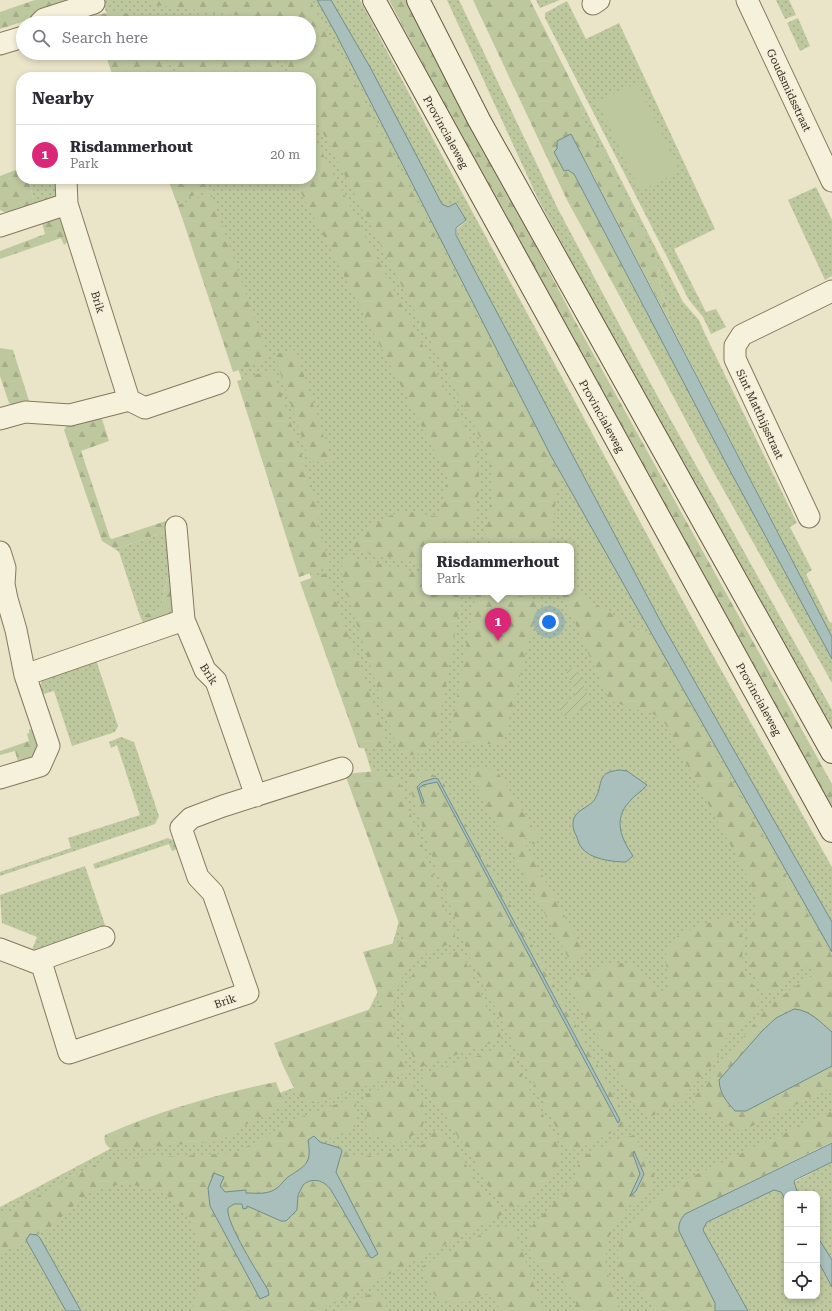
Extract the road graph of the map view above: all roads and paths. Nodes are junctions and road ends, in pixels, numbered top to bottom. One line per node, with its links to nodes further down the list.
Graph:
1 (374, 0): 25 (main road, Provincialeweg)
2 (418, 0): 21 (main road)
3 (747, 0): 8 (street, Goudsmidsstraat)
4 (94, 3): 5 (street)
5 (53, 16)
6 (16, 39): 7 (street)
7 (0, 44)
8 (832, 181)
9 (66, 184): 10 (street, Brik)
10 (66, 204): 11 (street); 14 (street, Brik)
11 (0, 226)
12 (832, 291): 16 (street, Sint Matthijsstraat)
13 (219, 383): 14 (street)
14 (129, 400): 15 (street)
15 (0, 419)
16 (809, 517)
17 (176, 528): 19 (street, Brik)
18 (0, 552): 20 (street)
19 (184, 620): 20 (street); 24 (street, Brik)
20 (25, 675): 23 (street)
21 (832, 752)
22 (342, 768): 24 (street, Brik)
23 (0, 778)
24 (256, 796): 28 (street, Brik)
25 (832, 831)
26 (104, 937): 28 (street)
27 (0, 949): 28 (street, Brik)
28 (34, 962)

